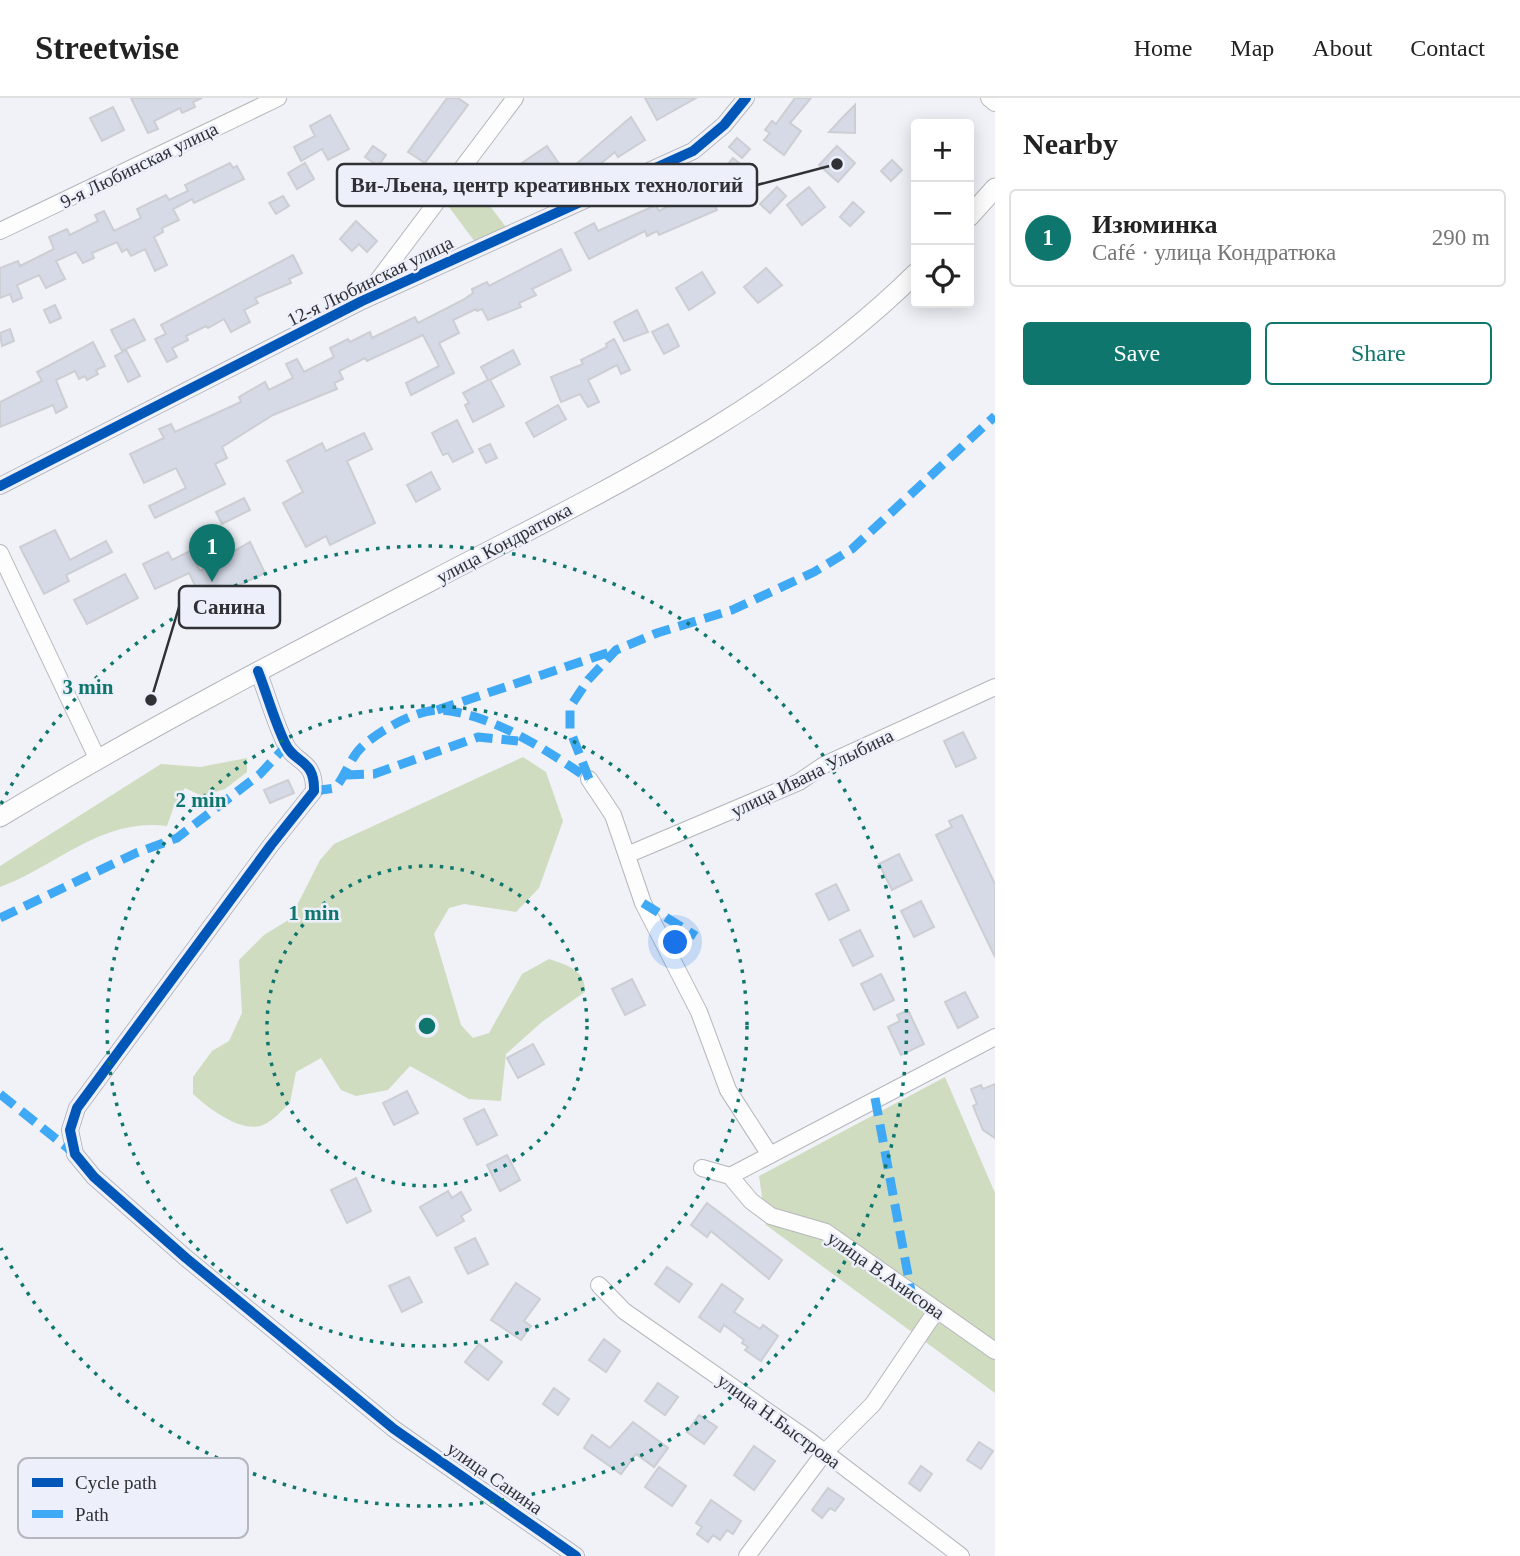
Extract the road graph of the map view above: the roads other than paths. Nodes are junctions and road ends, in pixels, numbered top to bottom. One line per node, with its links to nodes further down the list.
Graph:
1 (278, 98): 8 (street, 9-я Любинская улица)
2 (515, 98): 10 (street)
3 (746, 98): 10 (street, 12-я Любинская улица)
4 (989, 98): 5 (street)
5 (995, 103)
6 (995, 188): 7 (main road)
7 (974, 212)
8 (0, 231)
9 (911, 278): 13 (main road, улица Кондратюка)
10 (362, 301): 11 (street, 12-я Любинская улица)
11 (0, 486)
12 (0, 554): 15 (street)
13 (258, 671): 15 (main road, улица Кондратюка); 29 (street, улица Санина)
14 (995, 687): 20 (street, улица Ивана Улыбина)
15 (98, 760): 16 (main road, улица Кондратюка)
16 (68, 776): 18 (main road); 19 (main road)
17 (589, 779): 20 (street)
18 (0, 804)
19 (0, 817)
20 (627, 855): 22 (street)
21 (995, 1037): 22 (street)
22 (769, 1155): 24 (street)
23 (702, 1168): 24 (street)
24 (730, 1176): 26 (street, улица В.Анисова)
25 (599, 1284): 28 (street, улица Н.Быстрова)
26 (936, 1311): 27 (street, улица В.Анисова); 28 (street)
27 (995, 1351)
28 (825, 1452): 30 (street); 31 (street, улица Н.Быстрова)
29 (576, 1556)
30 (747, 1556)
31 (961, 1556)

